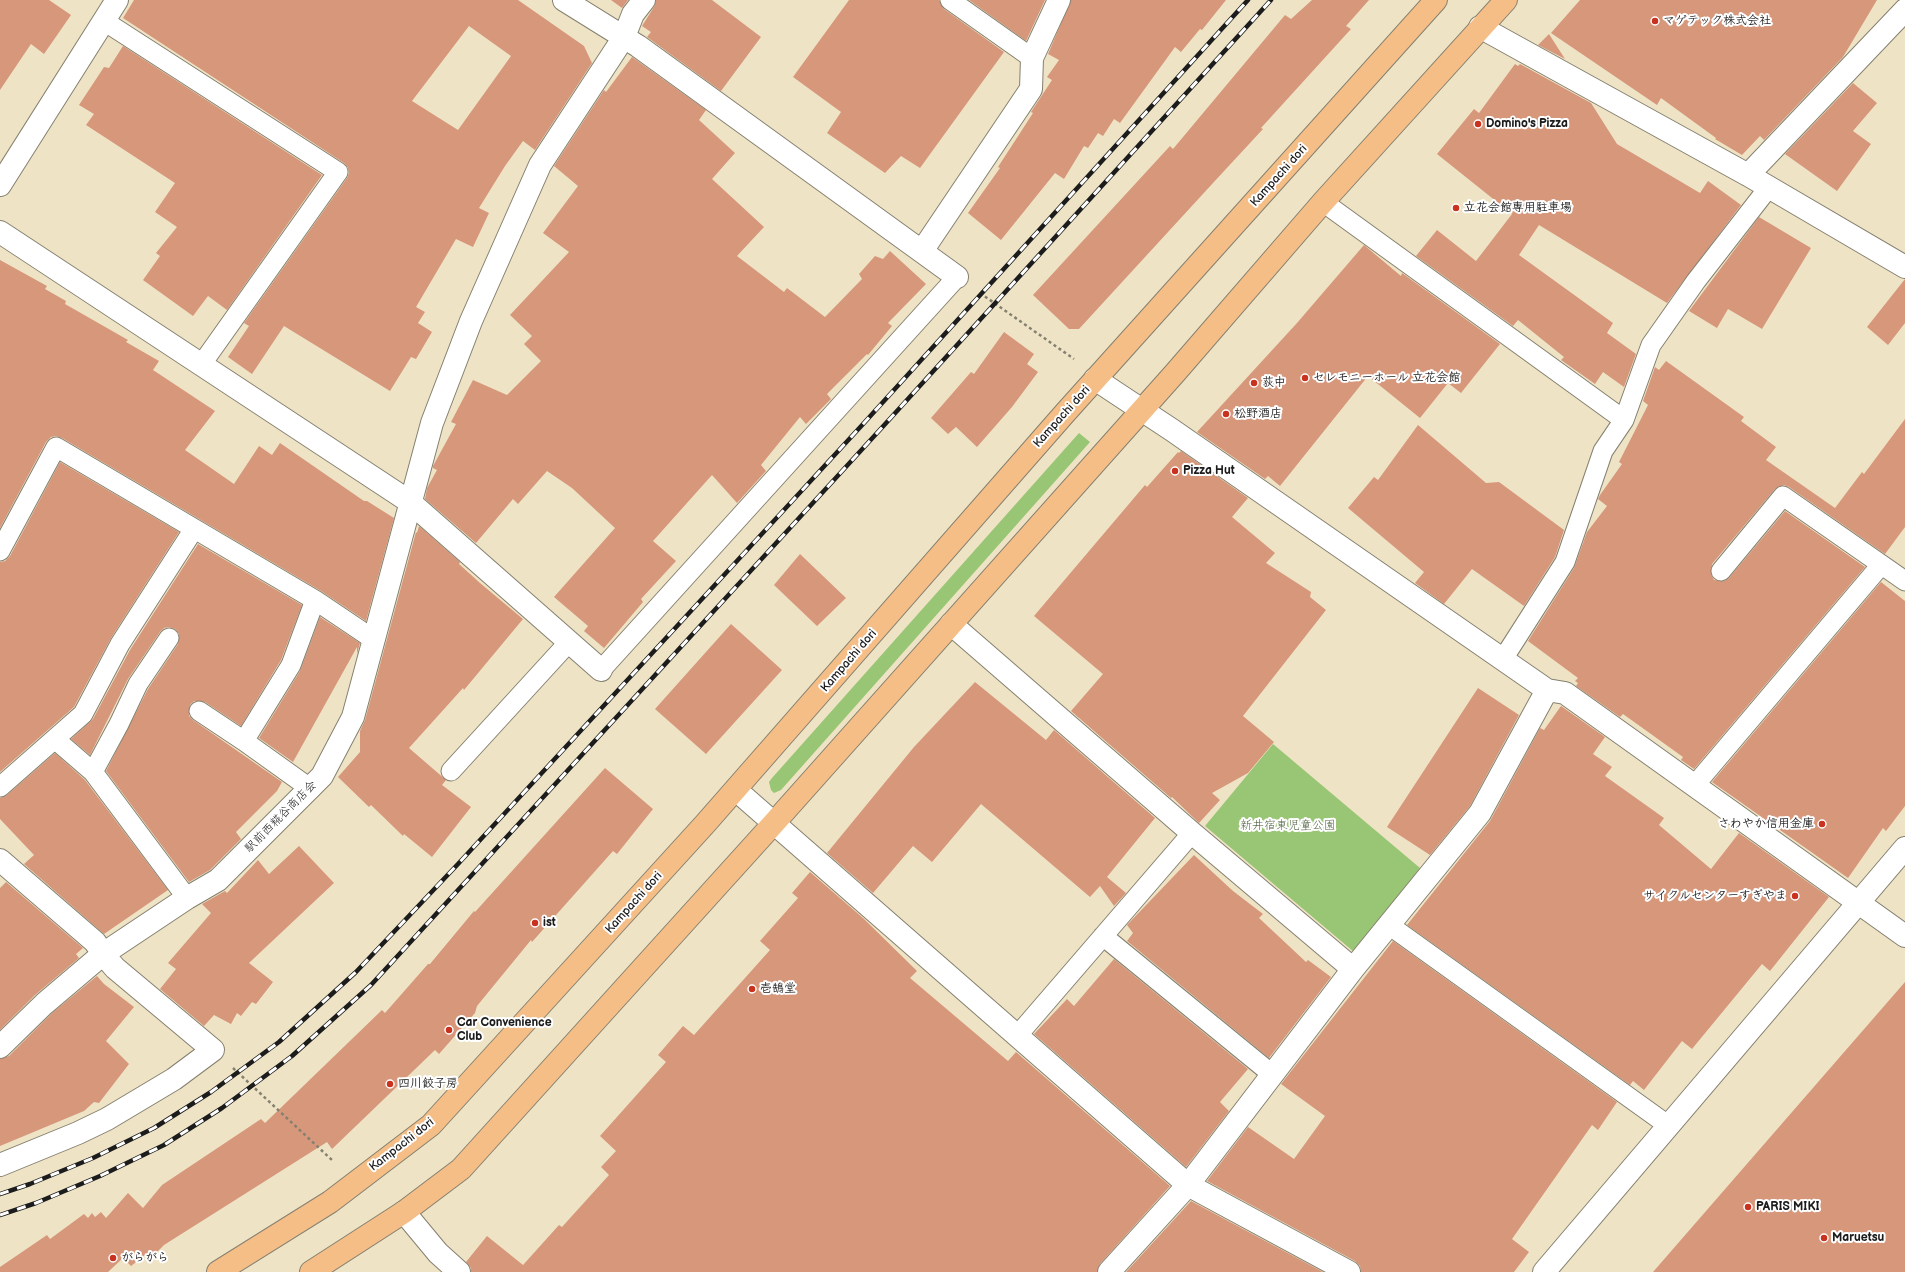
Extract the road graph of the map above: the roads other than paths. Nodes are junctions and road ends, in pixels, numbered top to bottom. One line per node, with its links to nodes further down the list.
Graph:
1 (117, 0): 9 (street)
2 (564, 0): 11 (street)
3 (644, 0): 11 (street, 駅前西糀谷商店会)
4 (950, 0): 12 (lane)
5 (1059, 0): 12 (street)
6 (1436, 0): 22 (main road, Kampachi dori)
7 (1506, 0): 10 (main road)
8 (1905, 10): 13 (street)
9 (104, 21): 14 (street); 21 (lane)
10 (1480, 27): 13 (street); 16 (main road)
11 (624, 37): 18 (street); 25 (street, 駅前西糀谷商店会)
12 (1032, 58): 18 (street)
13 (1748, 175): 15 (street)
14 (0, 185)
15 (1769, 187): 19 (street); 24 (lane)
16 (1323, 202): 23 (main road); 24 (lane)
17 (0, 232): 21 (street)
18 (922, 251): 20 (street)
19 (1905, 267)
20 (957, 277): 37 (lane)
21 (201, 365): 25 (street)
22 (1095, 380): 23 (street); 47 (main road, Kampachi dori)
23 (1141, 410): 32 (main road); 36 (street)
24 (1624, 420): 36 (lane)
25 (410, 502): 34 (street, 駅前西糀谷商店会); 35 (street)
26 (194, 529): 27 (lane); 31 (lane); 40 (lane)
27 (0, 551)
28 (1881, 565): 29 (lane); 30 (lane); 44 (lane)
29 (1720, 571)
30 (1905, 581)
31 (315, 600): 34 (lane); 41 (lane)
32 (951, 624): 48 (main road); 49 (street)
33 (169, 638): 42 (lane)
34 (373, 639): 46 (street, 駅前西糀谷商店会)
35 (569, 642): 37 (street); 43 (lane)
36 (1503, 659): 38 (street)
37 (601, 670)
38 (1547, 690): 44 (street); 54 (street)
39 (199, 711): 41 (lane)
40 (56, 740): 42 (lane); 45 (lane)
41 (244, 741): 46 (lane)
42 (93, 772): 52 (lane)
43 (451, 772)
44 (1694, 786): 53 (street)
45 (0, 787)
46 (311, 789): 52 (street, 駅前西糀谷商店会)
47 (736, 790): 48 (street); 66 (main road, Kampachi dori)
48 (774, 823): 59 (street); 65 (main road)
49 (1192, 833): 56 (lane); 58 (street)
50 (1905, 848): 53 (street)
51 (0, 860): 57 (street)
52 (187, 898): 57 (street, 駅前西糀谷商店会)
53 (1859, 903): 55 (street); 62 (street)
54 (1389, 925): 58 (street); 62 (lane)
55 (1904, 934)
56 (1103, 936): 59 (lane); 61 (lane)
57 (103, 954): 60 (street, 駅前西糀谷商店会); 63 (street)
58 (1353, 969): 61 (street)
59 (1017, 1036): 64 (street)
60 (0, 1047)
61 (1273, 1075): 64 (street)
62 (1669, 1126): 71 (street)
63 (0, 1165)
64 (1188, 1186): 69 (street); 70 (street)
65 (404, 1212): 67 (main road); 68 (street)
66 (218, 1272)
67 (312, 1272)
68 (459, 1272)
69 (1109, 1272)
70 (1349, 1272)
71 (1544, 1272)

